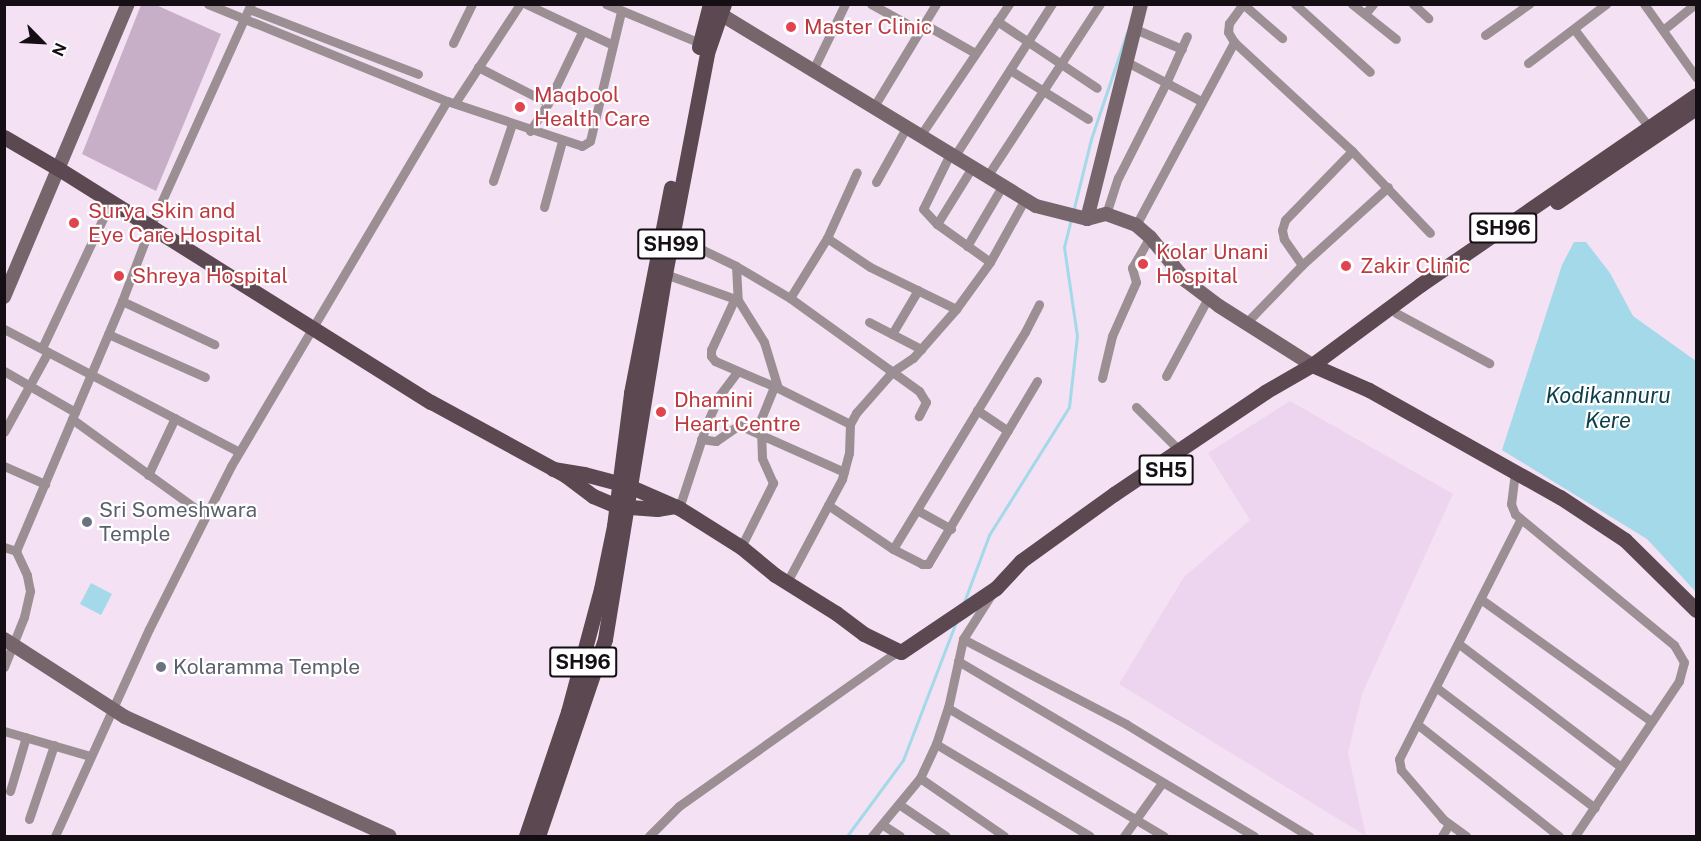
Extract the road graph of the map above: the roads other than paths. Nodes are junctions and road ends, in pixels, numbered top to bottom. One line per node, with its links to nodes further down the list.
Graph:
1 (128, 4): 75 (street)
2 (208, 4): 28 (street)
3 (472, 4): 41 (street)
4 (520, 4): 49 (street)
5 (526, 4): 34 (street)
6 (606, 4): 25 (street)
7 (845, 4): 50 (street)
8 (871, 4): 30 (street)
9 (936, 4): 30 (street)
10 (1009, 4): 29 (street)
11 (1052, 4): 39 (street)
12 (1141, 4): 32 (street)
13 (1243, 4): 37 (street); 40 (street)
14 (1295, 4): 52 (street)
15 (1352, 4): 26 (street)
16 (1373, 4): 26 (street)
17 (1413, 4): 27 (street)
18 (1529, 4): 35 (street)
19 (1606, 4): 31 (street)
20 (1644, 4): 33 (street)
21 (1695, 4): 33 (street)
22 (1098, 5): 47 (street)
23 (250, 7): 28 (street); 53 (street)
24 (714, 7): 42 (main road, SH99); 50 (street); 91 (main road, SH99)
25 (621, 12): 42 (street); 43 (street)
26 (1365, 14): 38 (street)
27 (1428, 18)
28 (244, 20): 60 (street); 87 (street)
29 (998, 21): 39 (street); 45 (street)
30 (922, 27): 45 (street); 62 (street)
31 (1574, 28): 48 (street); 66 (street)
32 (1135, 29): 44 (street); 46 (street)
33 (1663, 30): 54 (street)
34 (582, 32): 43 (street); 61 (street)
35 (1485, 35)
36 (1187, 36): 44 (street)
37 (1282, 38)
38 (1396, 39)
39 (1029, 40): 47 (street); 51 (street)
40 (1234, 42): 59 (street); 72 (street)
41 (453, 43)
42 (700, 43): 141 (main road, SH99)
43 (613, 45): 71 (street)
44 (1182, 49): 55 (street)
45 (975, 53): 69 (street)
46 (1127, 62): 55 (street); 86 (street)
47 (1061, 63): 56 (street); 57 (street)
48 (1528, 63)
49 (478, 67): 60 (street); 61 (street)
50 (813, 70): 62 (street)
51 (1010, 70): 57 (street); 73 (street)
52 (1370, 72)
53 (418, 75)
54 (1696, 76)
55 (1167, 81): 59 (street); 85 (street)
56 (1097, 88)
57 (1043, 91): 64 (street); 77 (street)
58 (1696, 94): 66 (main road, SH96)
59 (1201, 101): 89 (street)
60 (451, 102): 65 (street); 110 (street)
61 (548, 102): 68 (street)
62 (873, 108): 67 (street)
63 (1696, 108): 107 (main road, SH96)
64 (1088, 119)
65 (512, 124): 68 (street); 78 (street)
66 (1649, 127): 118 (main road, SH96)
67 (906, 128): 69 (street); 79 (street)
68 (531, 131): 71 (street)
69 (920, 136): 73 (street)
70 (4, 137): 75 (main road)
71 (562, 141): 83 (street)
72 (1352, 151): 81 (street); 96 (street)
73 (952, 155): 74 (street); 88 (street)
74 (973, 166): 77 (street); 88 (street)
75 (59, 168): 87 (main road); 100 (street)
76 (857, 172): 92 (street)
77 (988, 175): 80 (street)
78 (493, 181)
79 (876, 182)
80 (1003, 185): 82 (street); 94 (street)
81 (1388, 187): 90 (street); 96 (street)
82 (1025, 199): 86 (street); 95 (street)
83 (544, 207)
84 (106, 212): 116 (street)
85 (1106, 214): 86 (street); 89 (street)
86 (1084, 218)
87 (151, 225): 104 (street); 110 (main road)
88 (937, 225): 94 (street)
89 (1136, 225): 93 (street)
90 (1430, 232)
91 (672, 235): 97 (street); 98 (main road, SH99)
92 (827, 237): 99 (street); 101 (street)
93 (1150, 237): 102 (street); 125 (street)
94 (967, 246): 95 (street)
95 (990, 262): 106 (street)
96 (1302, 265): 109 (street)
97 (736, 266): 101 (street); 103 (street)
98 (665, 274): 103 (street); 149 (main road, SH99)
99 (918, 290): 106 (street); 113 (street)
100 (4, 297)
101 (790, 298): 121 (street)
102 (1208, 298): 109 (street); 123 (street)
103 (736, 299): 120 (street); 128 (street)
104 (122, 301): 112 (street); 114 (street)
105 (1039, 304): 130 (street)
106 (956, 309): 115 (street)
107 (1396, 313): 117 (street); 118 (main road, SH96)
108 (869, 322): 113 (street)
109 (1247, 322): 118 (street)
110 (313, 326): 140 (street); 143 (main road)
111 (4, 328): 116 (street)
112 (108, 334): 122 (street); 124 (street)
113 (892, 334): 115 (street)
114 (214, 344)
115 (921, 349): 121 (street)
116 (45, 350): 122 (street); 127 (street)
117 (1489, 363)
118 (1317, 367): 139 (main road, SH5); 145 (main road); 164 (main road, SH5)
119 (4, 370): 127 (street)
120 (738, 371): 128 (street); 138 (street)
121 (892, 372): 132 (street); 134 (street)
122 (91, 373): 131 (street); 133 (street)
123 (1166, 376)
124 (205, 377)
125 (1102, 378)
126 (1037, 381): 135 (street)
127 (28, 387): 131 (street); 136 (street)
128 (776, 387): 134 (street); 137 (street)
129 (1136, 407): 139 (street)
130 (977, 410): 135 (street); 155 (street)
131 (74, 415): 146 (street); 148 (street)
132 (919, 416)
133 (175, 418): 140 (street); 146 (street)
134 (850, 424): 144 (street)
135 (1008, 431): 159 (street)
136 (4, 432)
137 (758, 432): 138 (street); 144 (street); 161 (street)
138 (701, 439): 153 (street)
139 (1179, 450): 164 (main road, SH5)
140 (239, 452): 156 (street)
141 (622, 457): 147 (main road); 149 (main road, SH99)
142 (4, 465): 148 (street)
143 (553, 469): 147 (main road); 150 (main road)
144 (844, 472): 151 (street)
145 (1515, 472): 157 (street); 168 (main road)
146 (148, 475): 156 (street)
147 (597, 478): 149 (main road)
148 (45, 484): 163 (street)
149 (623, 485): 152 (main road, SH96); 153 (main road)
150 (593, 496): 152 (main road); 158 (main road)
151 (828, 505): 162 (street); 165 (street)
152 (622, 506): 154 (main road); 158 (main road, SH96)
153 (677, 507): 154 (main road); 161 (main road)
154 (657, 509): 158 (main road)
155 (917, 510): 159 (street); 162 (street)
156 (206, 516): 177 (street)
157 (1520, 520): 167 (street); 178 (street)
158 (619, 524): 197 (main road, SH96); 198 (main road, SH96)
159 (951, 529): 162 (street)
160 (4, 547): 163 (street)
161 (741, 547): 165 (main road)
162 (893, 549)
163 (16, 551): 170 (street)
164 (1012, 572): 166 (main road, SH5)
165 (787, 582): 172 (main road)
166 (992, 590): 169 (street); 172 (main road, SH5)
167 (1482, 600): 171 (street); 178 (street)
168 (1696, 610)
169 (963, 639): 173 (street); 208 (street)
170 (9, 642): 174 (street); 177 (street)
171 (1459, 644): 175 (street); 185 (street)
172 (901, 652): 199 (street)
173 (958, 661): 176 (street); 187 (street)
174 (4, 667)
175 (1437, 688): 179 (street); 190 (street)
176 (948, 708): 182 (street); 192 (street)
177 (111, 710): 184 (street); 196 (street)
178 (1651, 721): 185 (street)
179 (1417, 724): 193 (street); 211 (street)
180 (4, 731): 181 (street)
181 (26, 737): 183 (street); 188 (street)
182 (936, 744): 186 (street); 204 (street)
183 (54, 746): 184 (street); 191 (street)
184 (90, 756): 195 (street)
185 (1621, 767): 190 (street)
186 (920, 778): 189 (street); 203 (street)
187 (1162, 783): 192 (street); 207 (street)
188 (10, 791)
189 (900, 805): 194 (street); 202 (street)
190 (1595, 808): 212 (street)
191 (29, 819)
192 (1136, 820): 205 (street); 206 (street)
193 (1449, 824): 209 (street); 210 (street)
194 (883, 825): 200 (street); 201 (street)
195 (56, 837)
196 (390, 837)
197 (526, 837)
198 (538, 837)
199 (649, 837)
200 (872, 837)
201 (900, 837)
202 (946, 837)
203 (1004, 837)
204 (1090, 837)
205 (1124, 837)
206 (1164, 837)
207 (1254, 837)
208 (1309, 837)
209 (1442, 837)
210 (1466, 837)
211 (1559, 837)
212 (1575, 837)

